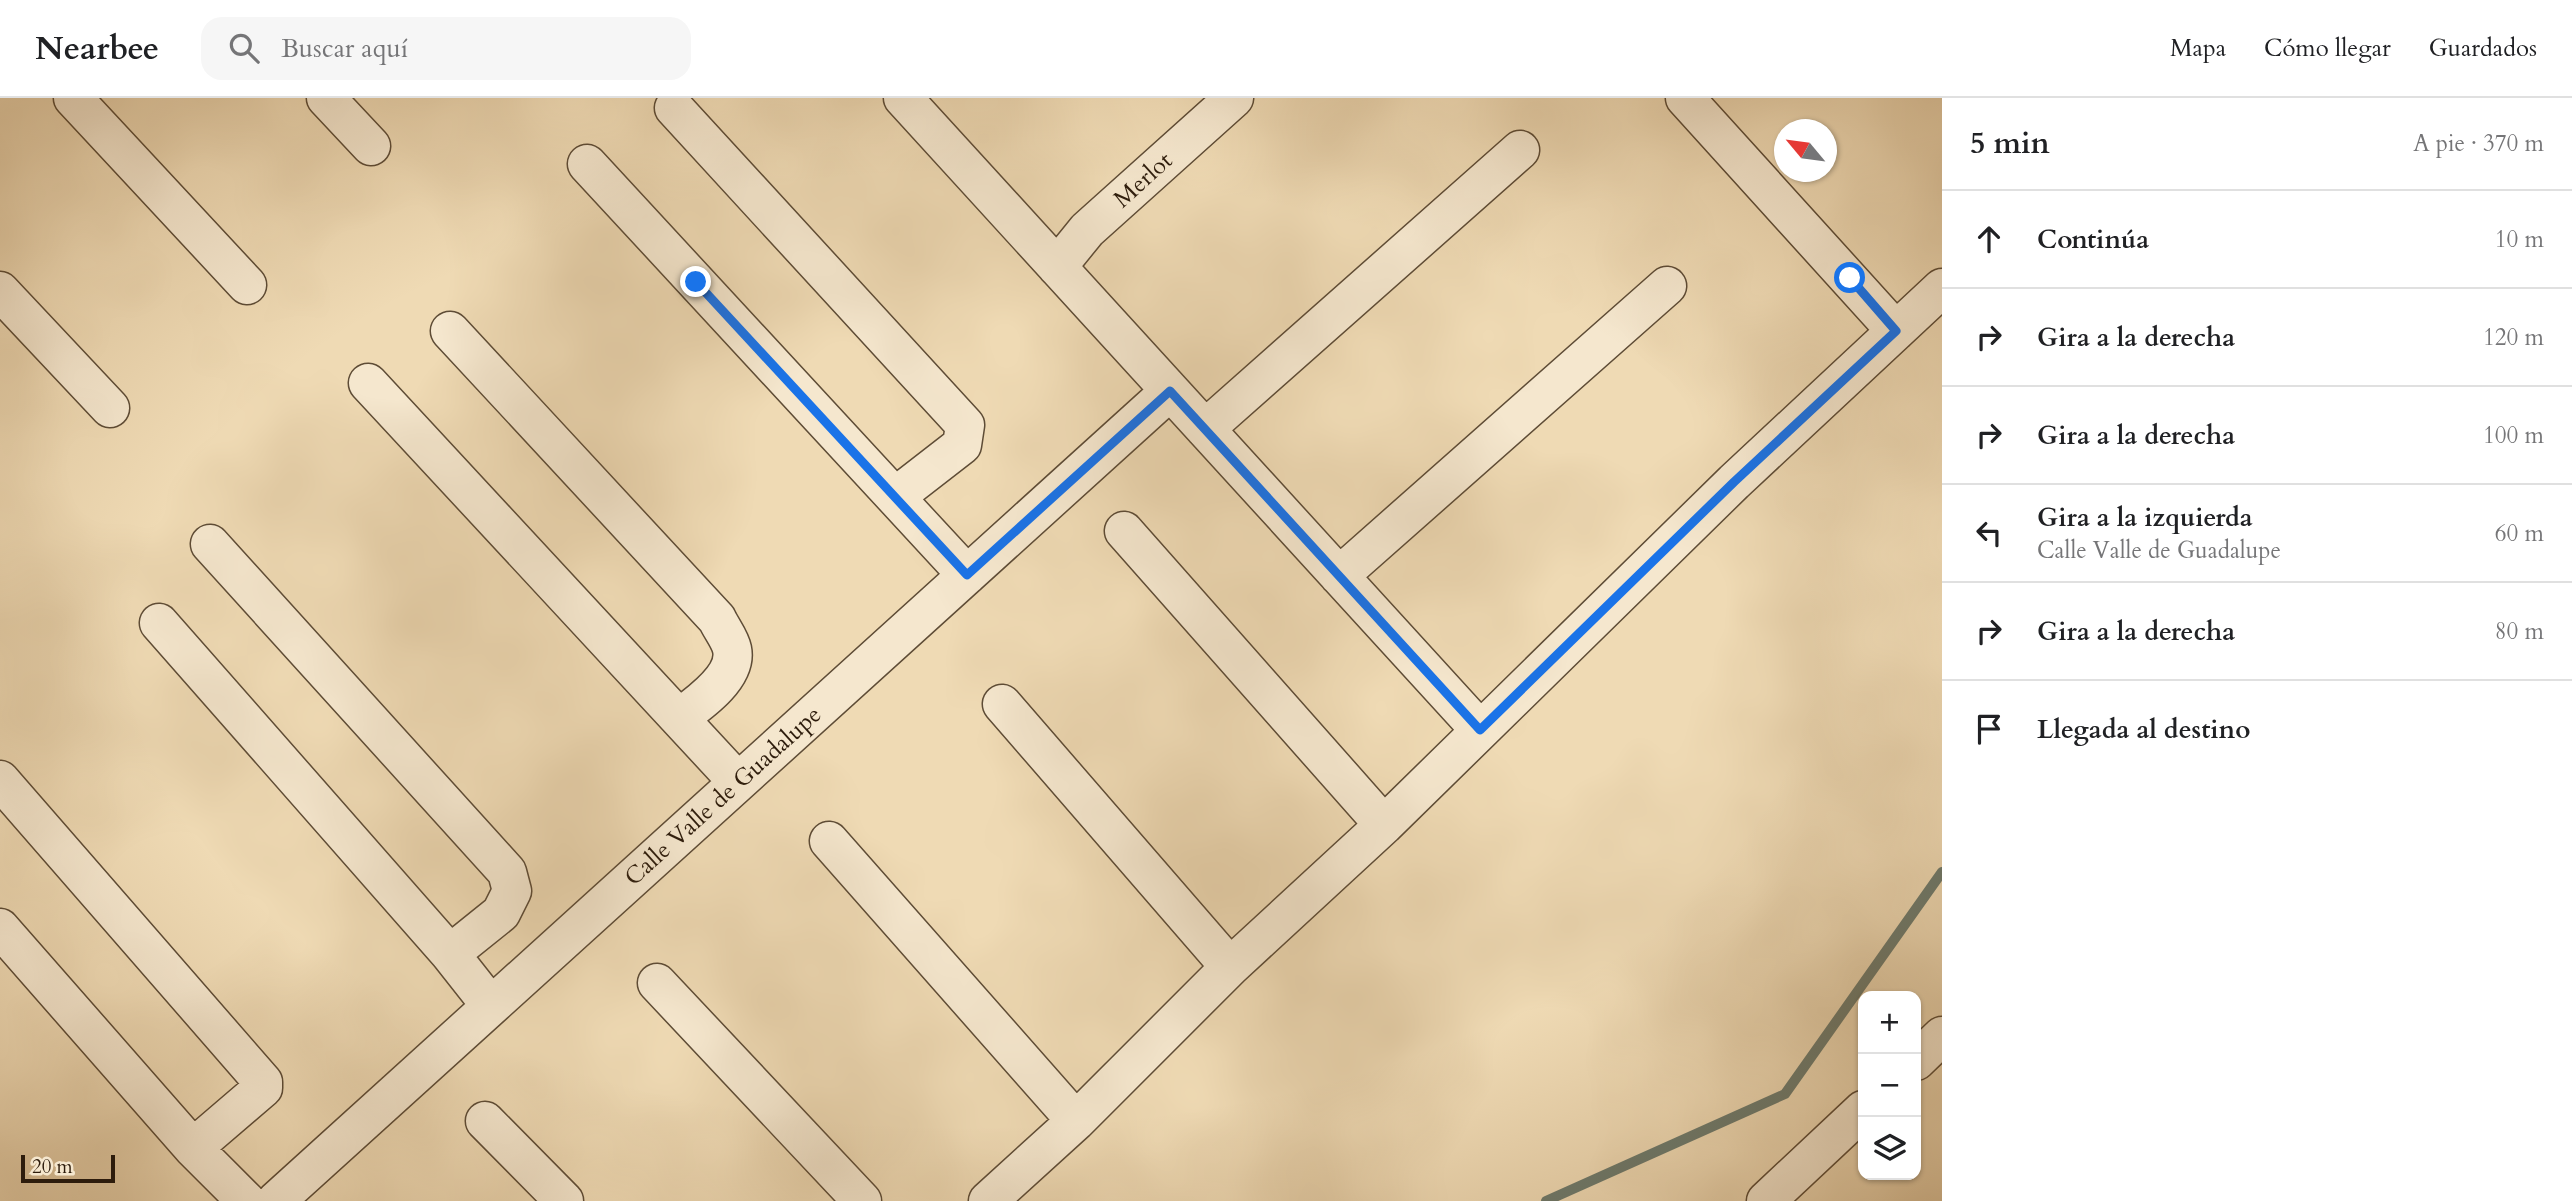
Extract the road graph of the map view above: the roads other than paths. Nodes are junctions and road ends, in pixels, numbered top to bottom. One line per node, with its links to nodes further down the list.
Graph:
1 (73, 98): 11 (street)
2 (326, 98): 7 (street)
3 (1234, 98): 10 (street, Merlot)
4 (1685, 98): 16 (street)
5 (922, 106): 10 (street)
6 (674, 108): 21 (street)
7 (371, 146)
8 (1520, 150): 20 (street)
9 (587, 164): 21 (street)
10 (1057, 267): 18 (street)
11 (247, 285)
12 (1667, 286): 25 (street)
13 (1942, 288): 16 (street)
14 (0, 291): 19 (street)
15 (450, 331): 28 (street)
16 (1896, 331): 29 (street)
17 (368, 383): 28 (street)
18 (1170, 391): 20 (street); 24 (street, Calle Valle de Guadalupe)
19 (110, 408)
20 (1205, 429): 25 (street)
21 (895, 498): 24 (street)
22 (1124, 531): 32 (street)
23 (210, 544): 35 (street)
24 (967, 575): 31 (street, Calle Valle de Guadalupe)
25 (1339, 576): 29 (street)
26 (159, 623): 35 (street)
27 (1002, 704): 36 (street)
28 (680, 718): 31 (street)
29 (1480, 730): 32 (street)
30 (0, 780): 44 (street)
31 (738, 782): 38 (street, Calle Valle de Guadalupe)
32 (1384, 825): 36 (street)
33 (829, 841): 43 (street)
34 (0, 928): 44 (street)
35 (450, 954): 38 (street)
36 (1230, 967): 43 (street)
37 (657, 984): 48 (street)
38 (491, 1006): 46 (street, Calle Valle de Guadalupe)
39 (1942, 1036): 40 (street)
40 (1921, 1056)
41 (1858, 1115): 50 (street)
42 (485, 1121): 47 (street)
43 (1076, 1121): 49 (street)
44 (193, 1148): 45 (street)
45 (246, 1201)
46 (276, 1201)
47 (564, 1201)
48 (862, 1201)
49 (988, 1201)
50 (1766, 1201)

